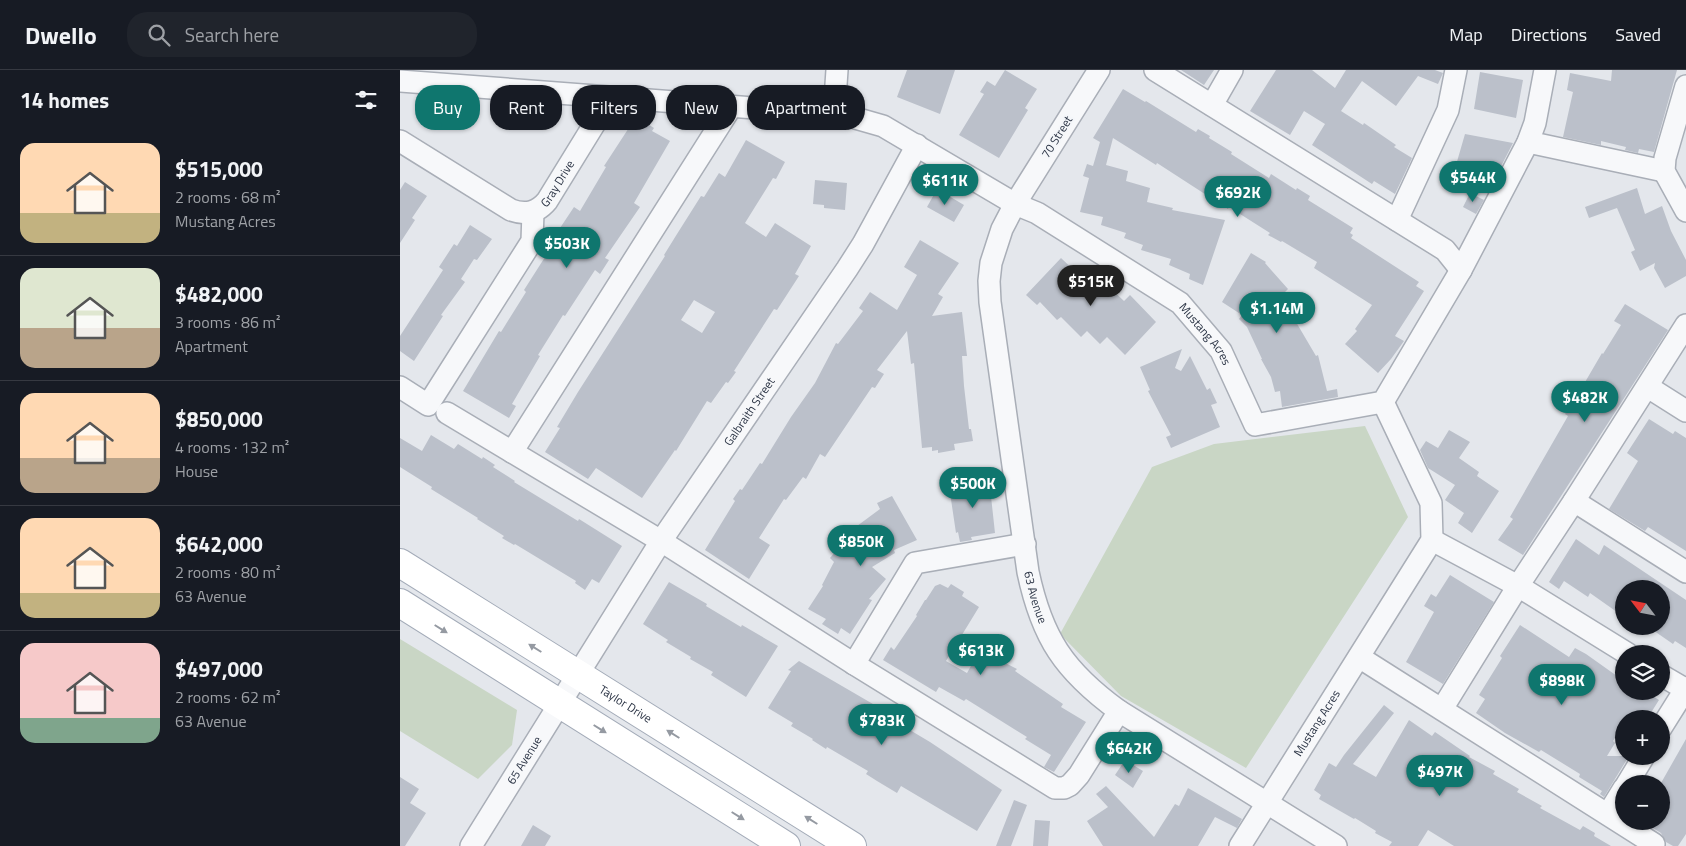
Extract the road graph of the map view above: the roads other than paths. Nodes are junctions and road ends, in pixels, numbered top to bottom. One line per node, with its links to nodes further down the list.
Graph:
1 (837, 70): 8 (street)
2 (1100, 70): 19 (street, 70 Street)
3 (1155, 70): 11 (street)
4 (1232, 70): 11 (street)
5 (1456, 70): 22 (street)
6 (1545, 70): 16 (street)
7 (400, 81): 10 (street)
8 (836, 85)
9 (1686, 86): 18 (street)
10 (572, 94)
11 (1212, 105): 22 (street)
12 (865, 121): 17 (street)
13 (591, 130): 21 (street, Gray Drive)
14 (717, 130): 30 (street)
15 (400, 141): 21 (street, Gray Drive)
16 (1528, 142): 18 (street); 23 (street)
17 (917, 145): 19 (street); 33 (street, Galbraith Street)
18 (1664, 172): 20 (street)
19 (1015, 204): 27 (street, Mustang Acres); 34 (street, 63 Avenue)
20 (1686, 211)
21 (533, 212): 25 (street)
22 (1397, 220): 23 (street)
23 (1461, 270): 27 (street)
24 (1686, 325): 26 (street)
25 (400, 387)
26 (1648, 387): 28 (street); 31 (street)
27 (1383, 402): 32 (street)
28 (1686, 410)
29 (447, 412): 30 (street)
30 (512, 452): 33 (street)
31 (1574, 501): 36 (street); 37 (street)
32 (1432, 540): 37 (street); 40 (street, Mustang Acres)
33 (661, 541): 41 (street); 42 (street, Galbraith Street)
34 (1025, 544): 41 (street); 47 (street, 63 Avenue)
35 (400, 563): 42 (main road, Taylor Drive, one-way to 35)
36 (1686, 572)
37 (1518, 586): 39 (street); 46 (street)
38 (400, 604): 45 (main road, one-way to 45)
39 (1615, 646)
40 (1359, 657): 46 (street); 49 (street, Mustang Acres)
41 (854, 664): 47 (street)
42 (578, 675): 45 (street, 65 Avenue); 55 (main road, Taylor Drive, one-way to 42)
43 (1670, 680): 44 (street)
44 (1686, 688): 48 (street)
45 (559, 703): 53 (street, 65 Avenue); 54 (main road, one-way to 54)
46 (1442, 709): 51 (street)
47 (1119, 711): 49 (street, 63 Avenue)
48 (1670, 714)
49 (1267, 803): 56 (street, Mustang Acres); 57 (street, 63 Avenue)
50 (1615, 803): 51 (street)
51 (1608, 814): 52 (street)
52 (1654, 844)
53 (471, 846)
54 (786, 846)
55 (852, 846)
56 (1240, 846)
57 (1336, 846)

